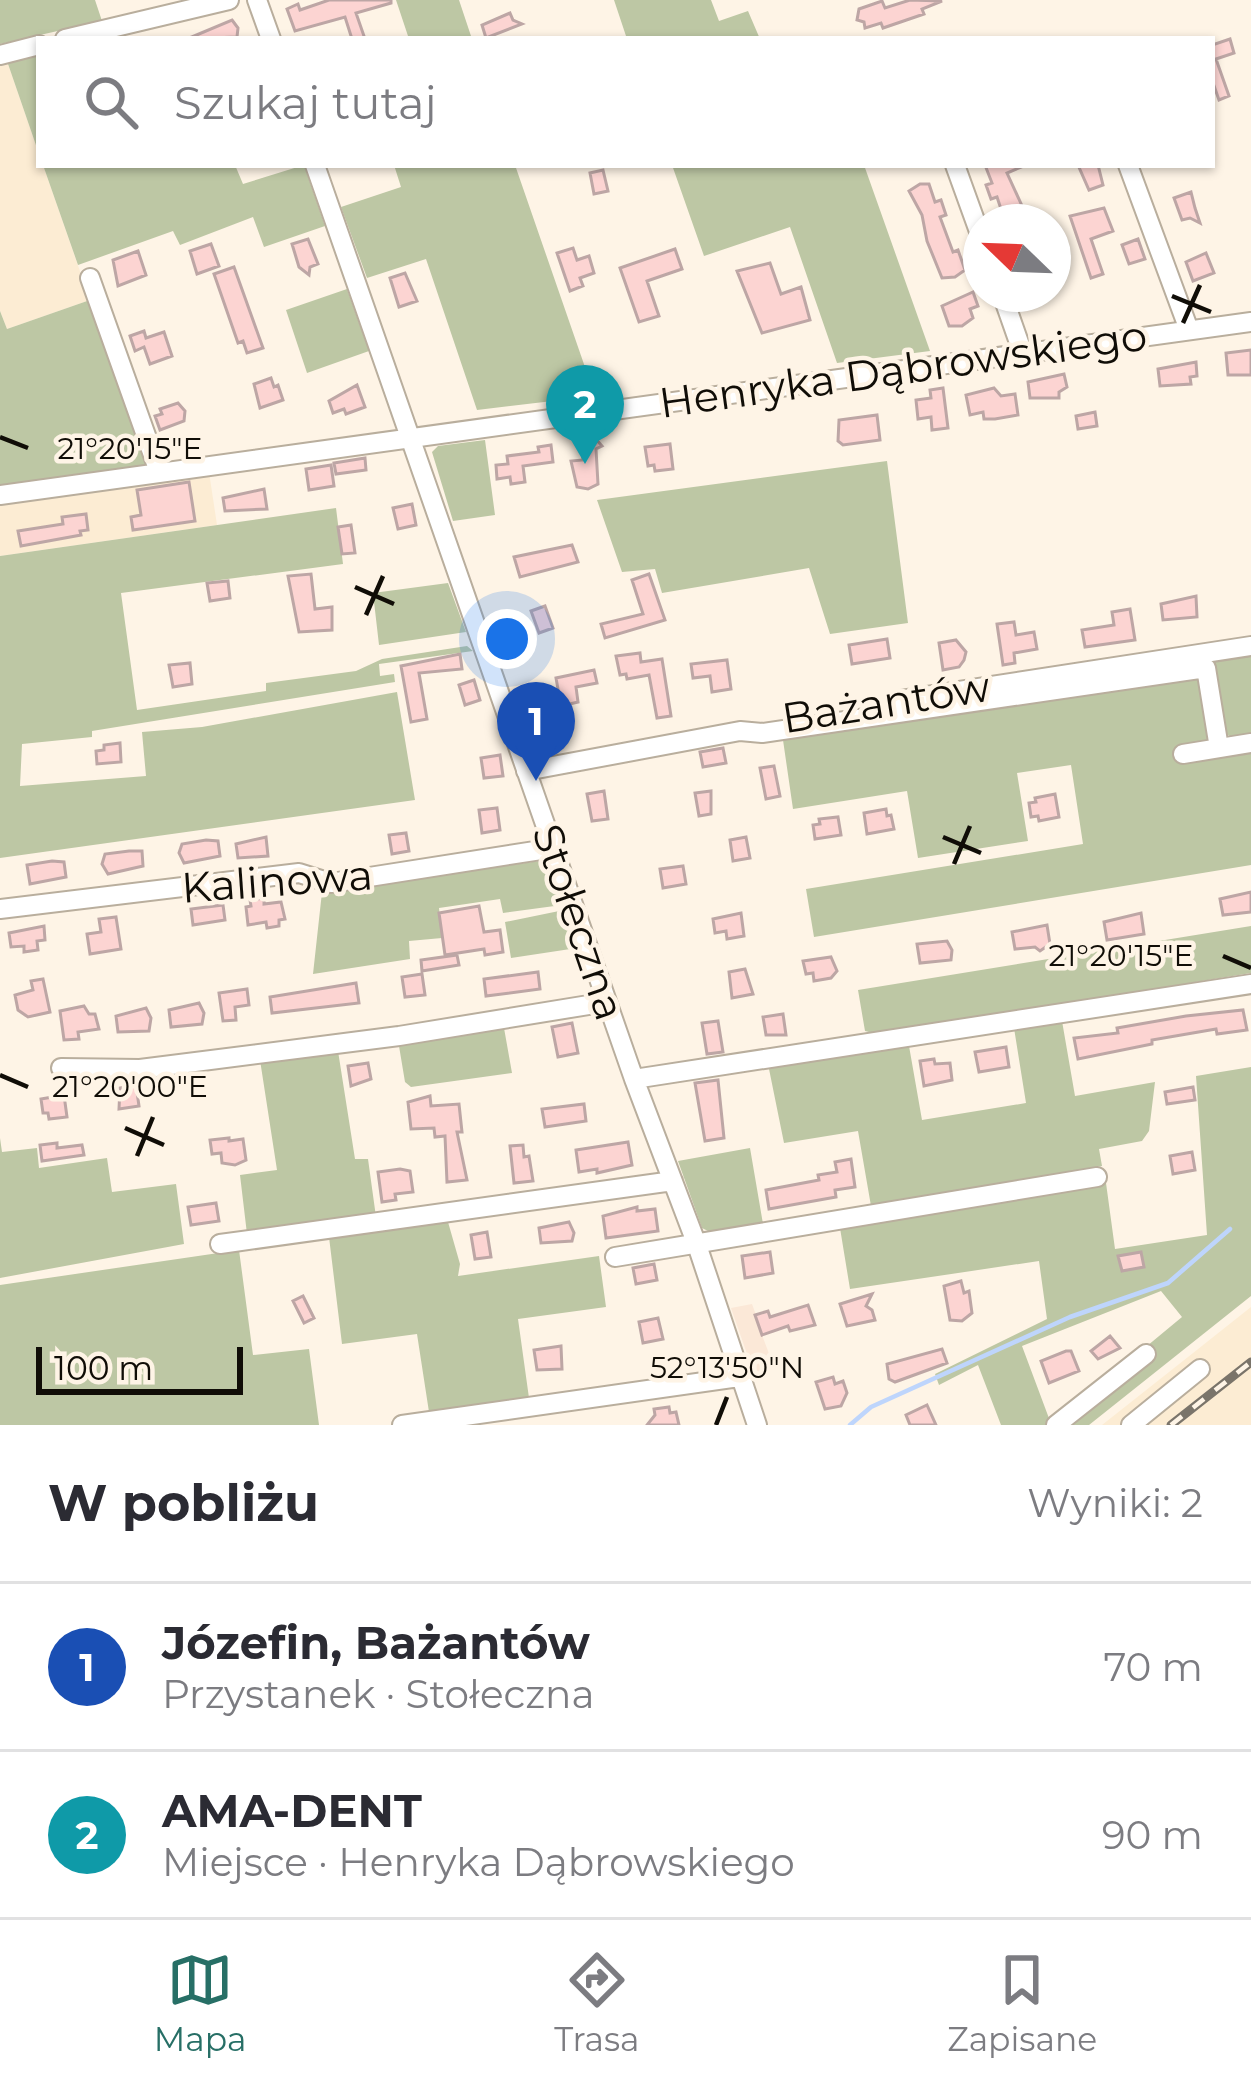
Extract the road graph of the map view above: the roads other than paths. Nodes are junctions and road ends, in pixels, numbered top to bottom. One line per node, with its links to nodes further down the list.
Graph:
1 (229, 0): 3 (street)
2 (257, 0): 4 (street)
3 (108, 34)
4 (270, 36)
5 (36, 46): 6 (street)
6 (0, 55)
7 (316, 168): 16 (street, Stołeczna)
8 (956, 168): 10 (street)
9 (1129, 168): 14 (street)
10 (969, 204)
11 (90, 278): 17 (street)
12 (1008, 312): 15 (street)
13 (1251, 322): 14 (street, Henryka Dąbrowskiego)
14 (1189, 330): 15 (street, Henryka Dąbrowskiego)
15 (1023, 354): 16 (street, Henryka Dąbrowskiego)
16 (412, 437): 17 (street, Henryka Dąbrowskiego); 23 (street, Stołeczna)
17 (159, 472): 18 (street, Henryka Dąbrowskiego)
18 (0, 495)
19 (1251, 646): 23 (street, Bażantów)
20 (1251, 742): 21 (street)
21 (1219, 748): 22 (street); 23 (street)
22 (1184, 754)
23 (524, 766): 24 (street, Stołeczna)
24 (554, 848): 25 (street, Kalinowa); 27 (street, Stołeczna)
25 (0, 909)
26 (1251, 984): 29 (street)
27 (608, 1003): 28 (street); 29 (street, Stołeczna)
28 (61, 1068)
29 (634, 1078): 31 (street, Stołeczna)
30 (1097, 1177): 33 (street)
31 (673, 1181): 32 (street); 33 (street, Stołeczna)
32 (220, 1244)
33 (698, 1246): 34 (street); 37 (street, Stołeczna)
34 (615, 1257)
35 (1146, 1354): 40 (street)
36 (1200, 1370): 41 (street)
37 (739, 1377): 38 (street); 39 (street, Stołeczna)
38 (402, 1425)
39 (757, 1425)
40 (1056, 1425)
41 (1131, 1425)

